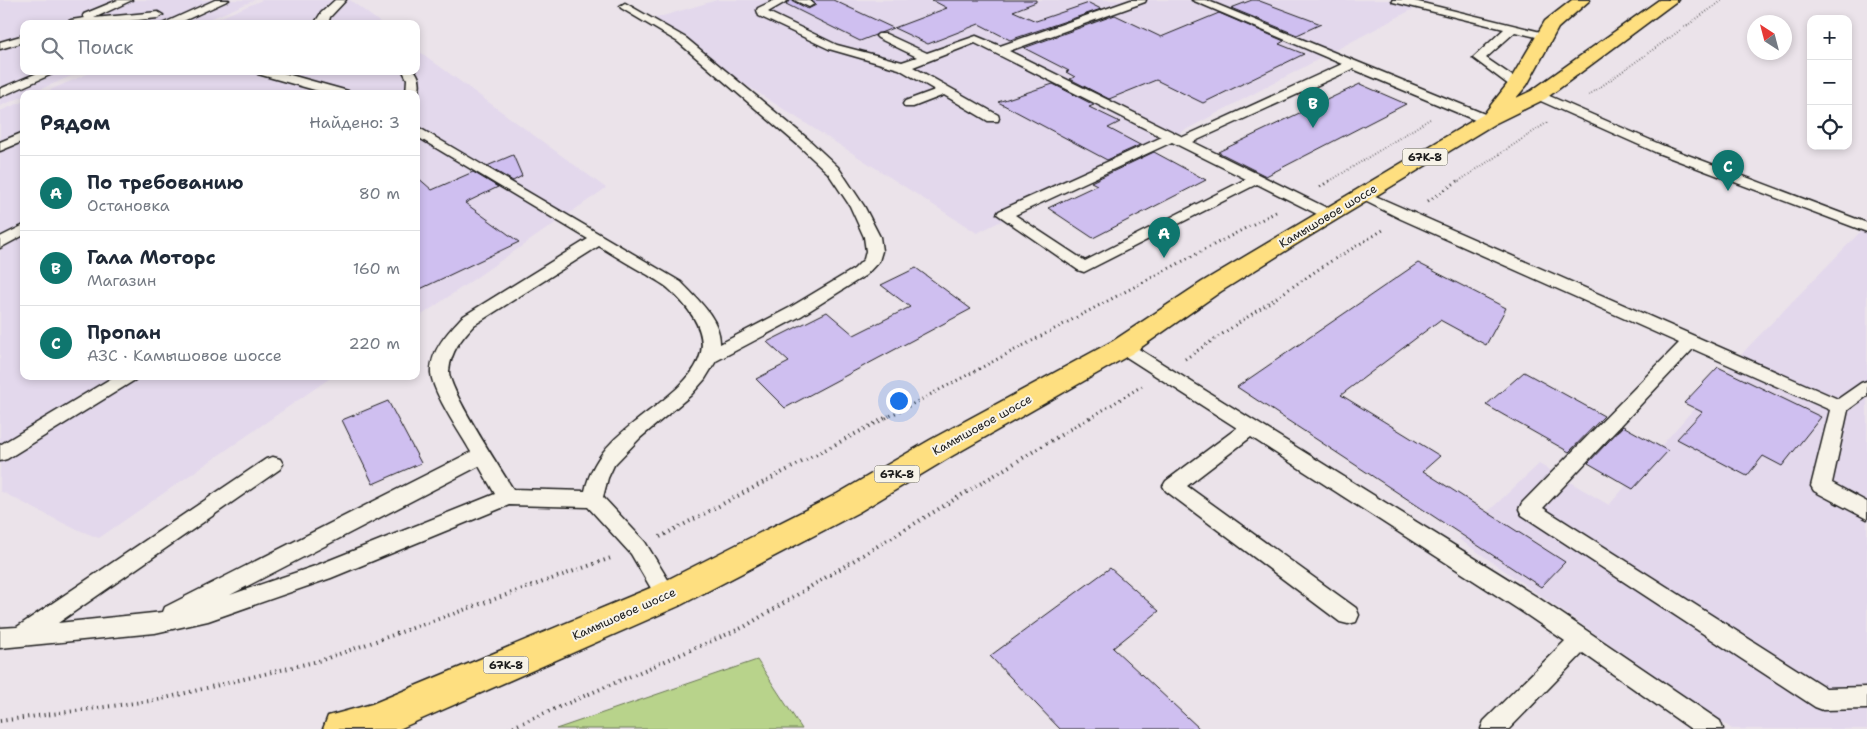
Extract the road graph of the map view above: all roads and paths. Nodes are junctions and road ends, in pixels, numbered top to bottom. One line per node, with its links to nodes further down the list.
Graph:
1 (127, 0): 13 (lane)
2 (224, 0): 15 (lane)
3 (342, 0): 16 (lane)
4 (784, 0): 27 (lane)
5 (1141, 0): 24 (lane)
6 (1197, 0): 26 (lane)
7 (1397, 0): 17 (lane)
8 (1582, 0): 21 (main road, Камышовое шоссе / 67К-8)
9 (1670, 0): 36 (main road, Камышовое шоссе / 67К-8)
10 (1723, 0): 39 (path)
11 (625, 6): 57 (lane)
12 (158, 15): 14 (lane)
13 (77, 20)
14 (102, 20)
15 (176, 20)
16 (323, 20)
17 (1514, 27): 21 (lane); 31 (lane)
18 (20, 32): 19 (lane)
19 (0, 34)
20 (882, 36): 25 (lane)
21 (1545, 36): 31 (main road, Камышовое шоссе / 67К-8)
22 (20, 39): 23 (lane)
23 (0, 46)
24 (998, 50): 25 (lane); 44 (lane)
25 (926, 57): 27 (lane)
26 (1353, 64): 38 (lane); 44 (lane)
27 (903, 66): 34 (lane)
28 (44, 75): 35 (lane)
29 (276, 75): 32 (lane)
30 (412, 75): 33 (lane)
31 (1517, 85): 41 (main road, Камышовое шоссе / 67К-8)
32 (330, 90)
33 (413, 90)
34 (945, 90): 37 (lane); 40 (lane)
35 (0, 94)
36 (1538, 96): 39 (lane); 41 (main road, Камышовое шоссе / 67К-8)
37 (909, 104)
38 (1450, 106): 41 (lane); 48 (path)
39 (1567, 110): 50 (path); 51 (lane)
40 (993, 118)
41 (1488, 120): 47 (main road, Камышовое шоссе / 67К-8)
42 (420, 132): 53 (lane)
43 (20, 138): 45 (lane)
44 (1177, 139): 46 (lane); 46 (lane)
45 (0, 147)
46 (1256, 179): 48 (lane)
47 (1364, 195): 49 (main road, Камышовое шоссе / 67К-8); 50 (lane)
48 (1299, 200): 49 (lane); 69 (path)
49 (1330, 215): 56 (main road, Камышовое шоссе / 67К-8)
50 (1406, 216): 55 (lane); 58 (path)
51 (1867, 228)
52 (20, 231): 54 (lane)
53 (598, 240): 57 (lane); 64 (lane)
54 (0, 243)
55 (1691, 341): 61 (lane); 76 (lane)
56 (1122, 347): 58 (lane); 70 (main road, Камышовое шоссе / 67К-8)
57 (709, 357): 67 (lane)
58 (1164, 373): 62 (lane); 80 (path)
59 (122, 380): 63 (lane)
60 (1867, 387): 61 (lane)
61 (1840, 407): 68 (lane)
62 (1250, 428): 71 (lane); 75 (lane)
63 (0, 454)
64 (483, 455): 66 (lane); 72 (lane)
65 (273, 464): 73 (lane)
66 (507, 498): 67 (lane); 72 (lane)
67 (593, 499): 69 (lane)
68 (1867, 511)
69 (638, 548): 70 (lane); 77 (path)
70 (668, 596): 79 (main road, Камышовое шоссе / 67К-8)
71 (1348, 615)
72 (155, 623): 73 (lane)
73 (21, 636): 74 (lane)
74 (0, 638)
75 (1582, 640): 78 (lane); 81 (lane)
76 (1867, 698)
77 (0, 721)
78 (1496, 728)
79 (342, 729)
80 (508, 729)
81 (1711, 729)

